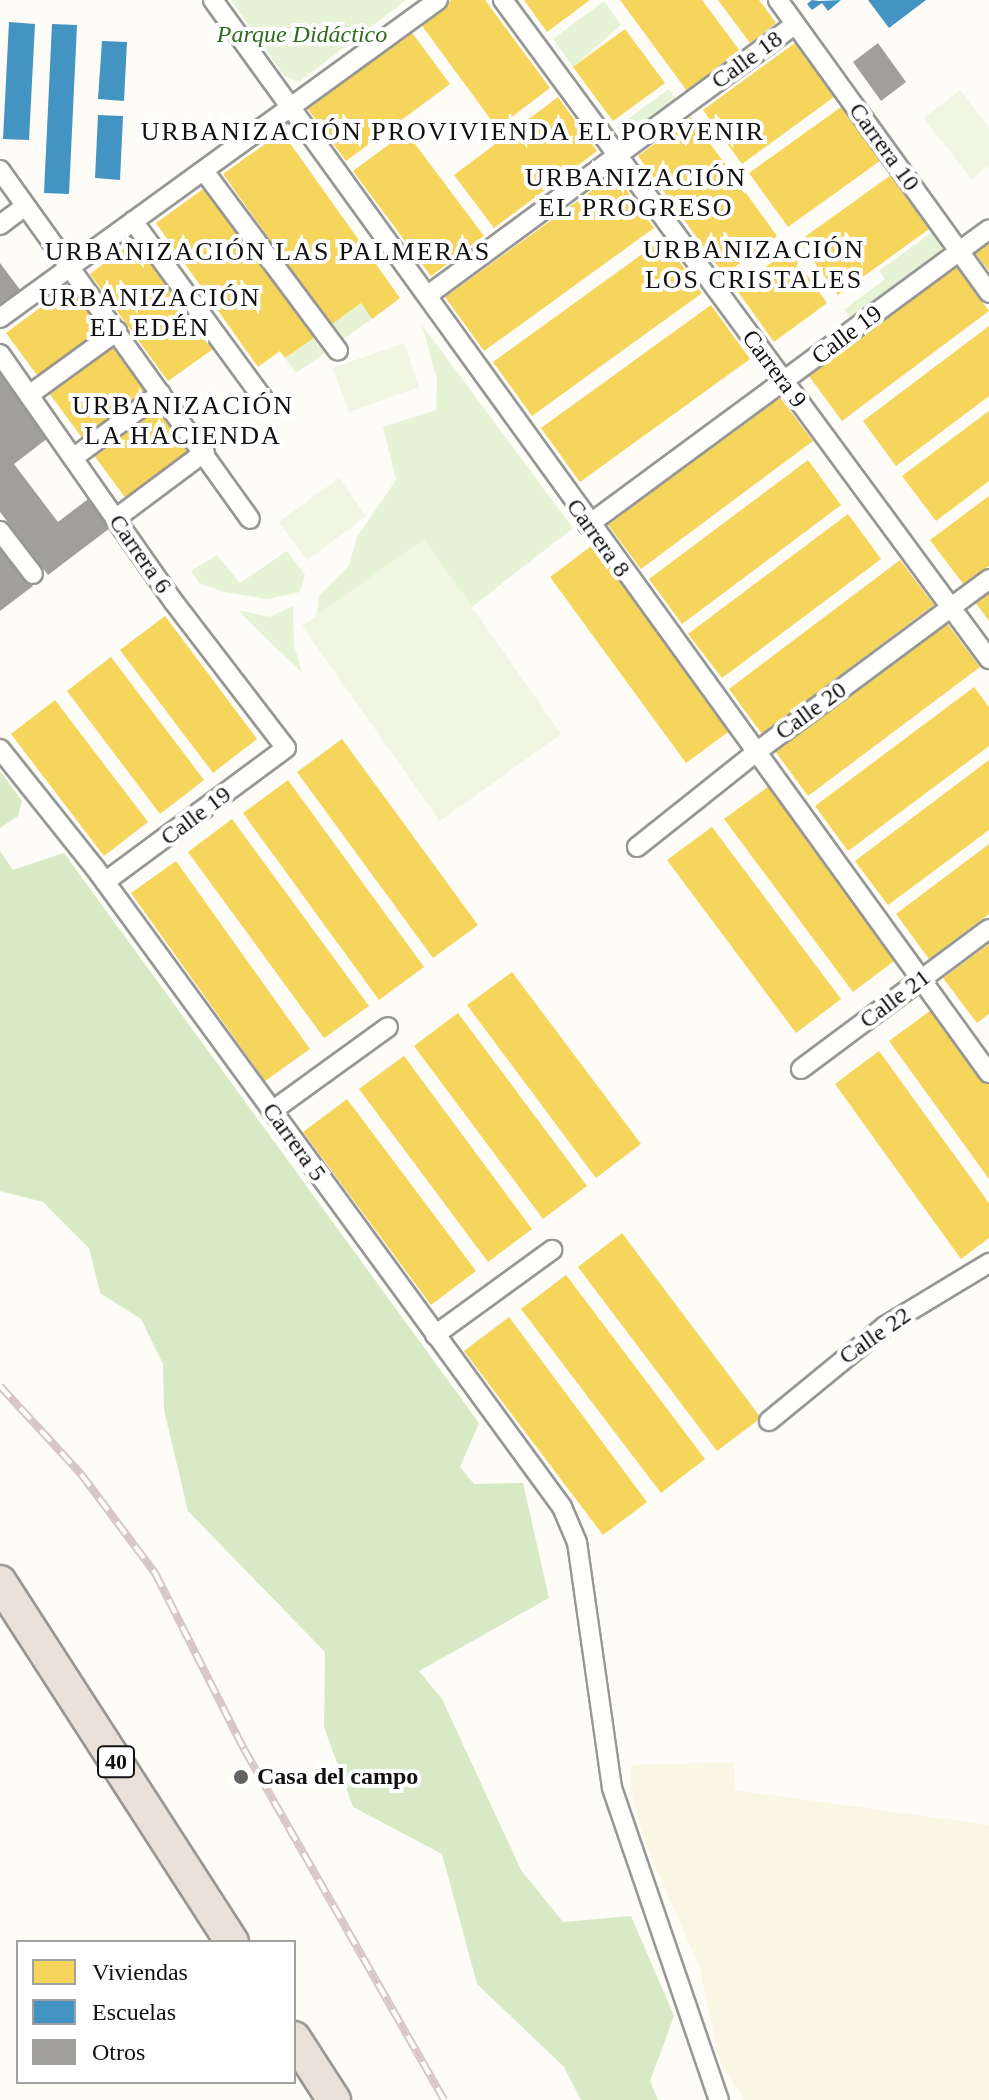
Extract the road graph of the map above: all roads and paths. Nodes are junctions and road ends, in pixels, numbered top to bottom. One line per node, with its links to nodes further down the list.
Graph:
1 (213, 0): 6 (street, Carrera 8)
2 (438, 0): 6 (street)
3 (503, 0): 7 (street, Carrera 9)
4 (778, 0): 5 (street, Carrera 10)
5 (795, 24): 7 (street, Calle 18); 14 (street, Carrera 10)
6 (289, 109): 9 (street); 17 (street, Carrera 8)
7 (616, 156): 17 (street, Calle 18); 22 (street, Carrera 9)
8 (0, 170): 10 (street)
9 (204, 171): 11 (street); 20 (street)
10 (25, 206): 12 (street); 15 (street)
11 (133, 221): 15 (street); 25 (street)
12 (0, 225)
13 (989, 229): 14 (street, Calle 19)
14 (959, 251): 16 (street, Carrera 10); 22 (street, Calle 19)
15 (68, 267): 18 (street); 19 (street)
16 (989, 293)
17 (428, 295): 30 (street, Carrera 8)
18 (0, 318)
19 (117, 331): 23 (street); 24 (street)
20 (338, 351)
21 (0, 354): 24 (street, Carrera 6)
22 (784, 382): 30 (street, Calle 19); 34 (street, Carrera 9)
23 (161, 393): 26 (street); 27 (street)
24 (29, 395): 27 (street, Carrera 6)
25 (267, 404)
26 (205, 452): 28 (street); 29 (street)
27 (73, 458): 28 (street, Carrera 6)
28 (115, 519): 36 (street, Carrera 6)
29 (250, 519)
30 (588, 525): 38 (street, Carrera 8)
31 (0, 531): 32 (street)
32 (33, 574)
33 (989, 579): 34 (street, Calle 20)
34 (951, 607): 35 (street, Carrera 9); 38 (street, Calle 20)
35 (989, 659)
36 (286, 748): 40 (street, Calle 19)
37 (0, 749): 40 (street, Carrera 5)
38 (755, 753): 39 (street, Calle 20); 42 (street, Carrera 8)
39 (637, 847)
40 (105, 882): 46 (street, Carrera 5)
41 (989, 929): 42 (street, Calle 21)
42 (921, 979): 44 (street, Calle 21); 45 (street, Carrera 8)
43 (388, 1027): 46 (street)
44 (801, 1069)
45 (989, 1073)
46 (272, 1111): 49 (street, Carrera 5)
47 (552, 1250): 49 (street)
48 (989, 1263): 50 (street, Calle 22)
49 (435, 1335): 55 (street, Carrera 5)
50 (769, 1421)
51 (0, 1582): 52 (highway, 40)
52 (231, 1940)
53 (296, 2041): 54 (highway)
54 (334, 2100)
55 (719, 2100)

